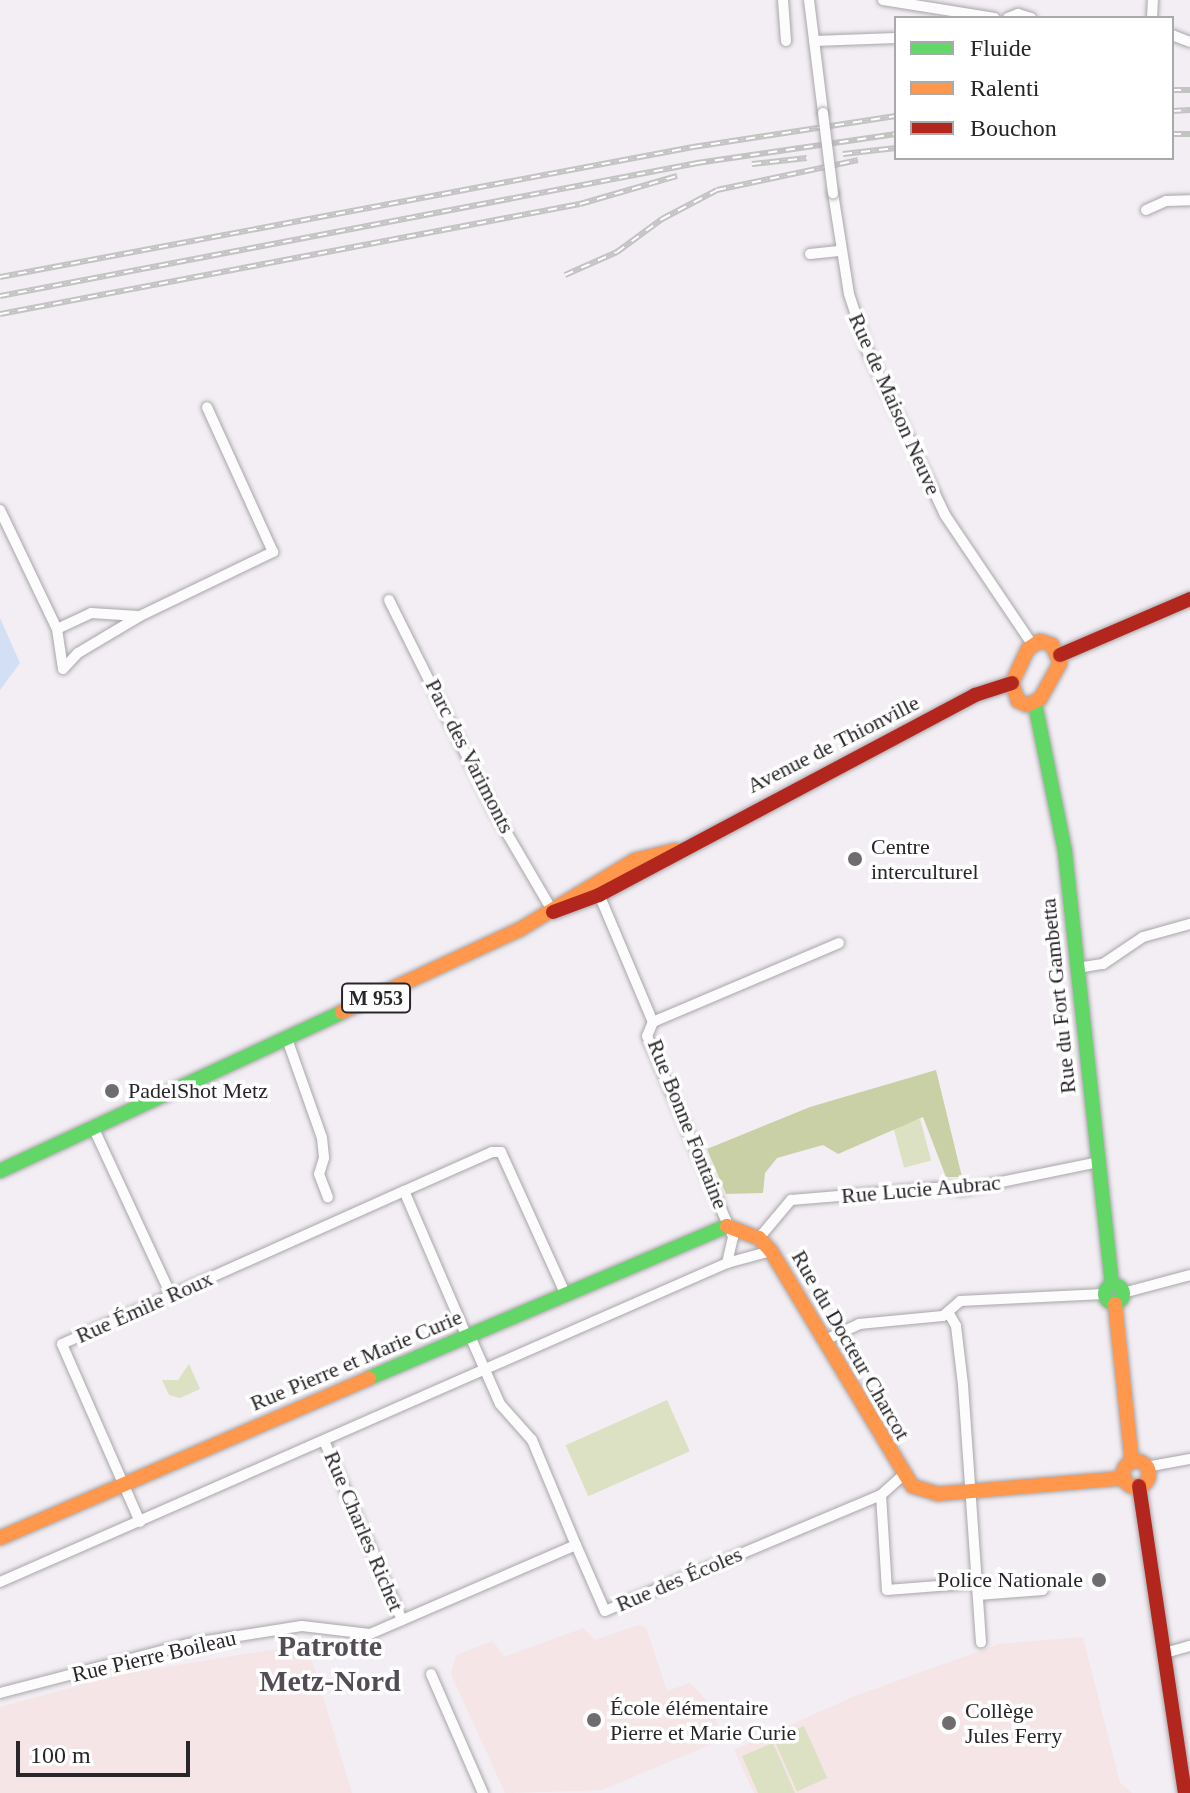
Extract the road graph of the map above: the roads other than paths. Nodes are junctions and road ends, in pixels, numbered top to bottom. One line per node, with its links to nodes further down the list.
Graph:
1 (783, 0): 6 (street)
2 (809, 0): 7 (street, Rue de Maison Neuve)
3 (883, 0): 4 (street)
4 (983, 16)
5 (894, 38): 7 (street)
6 (786, 41)
7 (814, 41): 10 (street, Rue de Maison Neuve, bridge)
8 (1190, 200): 9 (street)
9 (1146, 210)
10 (841, 251): 11 (street); 18 (street, Rue de Maison Neuve)
11 (810, 254)
12 (207, 407): 16 (street)
13 (0, 510): 17 (street)
14 (1190, 599): 19 (street)
15 (389, 600): 23 (street, Parc des Varimonts)
16 (140, 616): 17 (street); 17 (street)
17 (57, 629)
18 (1032, 644): 19 (street); 20 (street)
19 (1060, 655): 21 (street)
20 (1012, 683): 21 (street); 22 (street, Avenue de Thionville / M 953)
21 (1035, 704): 26 (street, Rue du Fort Gambetta)
22 (596, 888): 23 (street, Avenue de Thionville / M 953); 27 (street, Rue Bonne Fontaine)
23 (553, 912): 28 (street, Avenue de Thionville / M 953)
24 (1190, 924): 26 (street)
25 (839, 943): 27 (street)
26 (1077, 968): 30 (street, Rue du Fort Gambetta)
27 (653, 1022): 34 (street, Rue Bonne Fontaine)
28 (287, 1039): 29 (street, Avenue de Thionville / M 953); 33 (street)
29 (93, 1127): 31 (street, Avenue de Thionville / M 953); 41 (street)
30 (1098, 1162): 35 (street, Rue Lucie Aubrac); 40 (street, Rue du Fort Gambetta)
31 (0, 1171)
32 (404, 1191): 39 (street, Rue Émile Roux); 41 (street, Rue Émile Roux); 43 (street)
33 (328, 1197)
34 (730, 1225): 35 (street); 37 (street); 39 (street, Rue Pierre et Marie Curie)
35 (759, 1238): 36 (street, Rue du Docteur Charcot)
36 (771, 1251): 37 (street); 44 (street, Rue du Docteur Charcot)
37 (727, 1263): 45 (street)
38 (1190, 1275): 40 (street)
39 (565, 1293): 43 (street, Rue Pierre et Marie Curie)
40 (1114, 1294): 42 (street); 48 (street, Rue du Fort Gambetta)
41 (171, 1295): 51 (street, Rue Émile Roux)
42 (948, 1312): 44 (street); 53 (street)
43 (469, 1336): 45 (street); 51 (street, Rue Pierre et Marie Curie)
44 (823, 1341): 49 (street, Rue du Docteur Charcot)
45 (486, 1372): 46 (street); 57 (street)
46 (325, 1443): 55 (street); 62 (street, Rue Charles Richet)
47 (1190, 1459): 48 (street)
48 (1139, 1464): 50 (street); 52 (street)
49 (901, 1477): 53 (street); 54 (street, Rue des Écoles)
50 (1124, 1478): 52 (street); 53 (street)
51 (123, 1485): 55 (street, Rue Émile Roux); 56 (street, Rue Pierre et Marie Curie)
52 (1139, 1486): 65 (street)
53 (972, 1491): 59 (street)
54 (881, 1495): 57 (street, Rue des Écoles); 59 (street)
55 (140, 1522): 58 (street)
56 (0, 1538)
57 (576, 1545): 62 (street)
58 (0, 1582)
59 (977, 1583): 61 (street)
60 (1043, 1590): 61 (street)
61 (978, 1595): 63 (street)
62 (402, 1620): 67 (street, Rue Pierre Boileau)
63 (981, 1642)
64 (1190, 1646): 65 (street)
65 (1165, 1653): 69 (street)
66 (431, 1674): 68 (street)
67 (0, 1693)
68 (483, 1793)
69 (1185, 1793)

